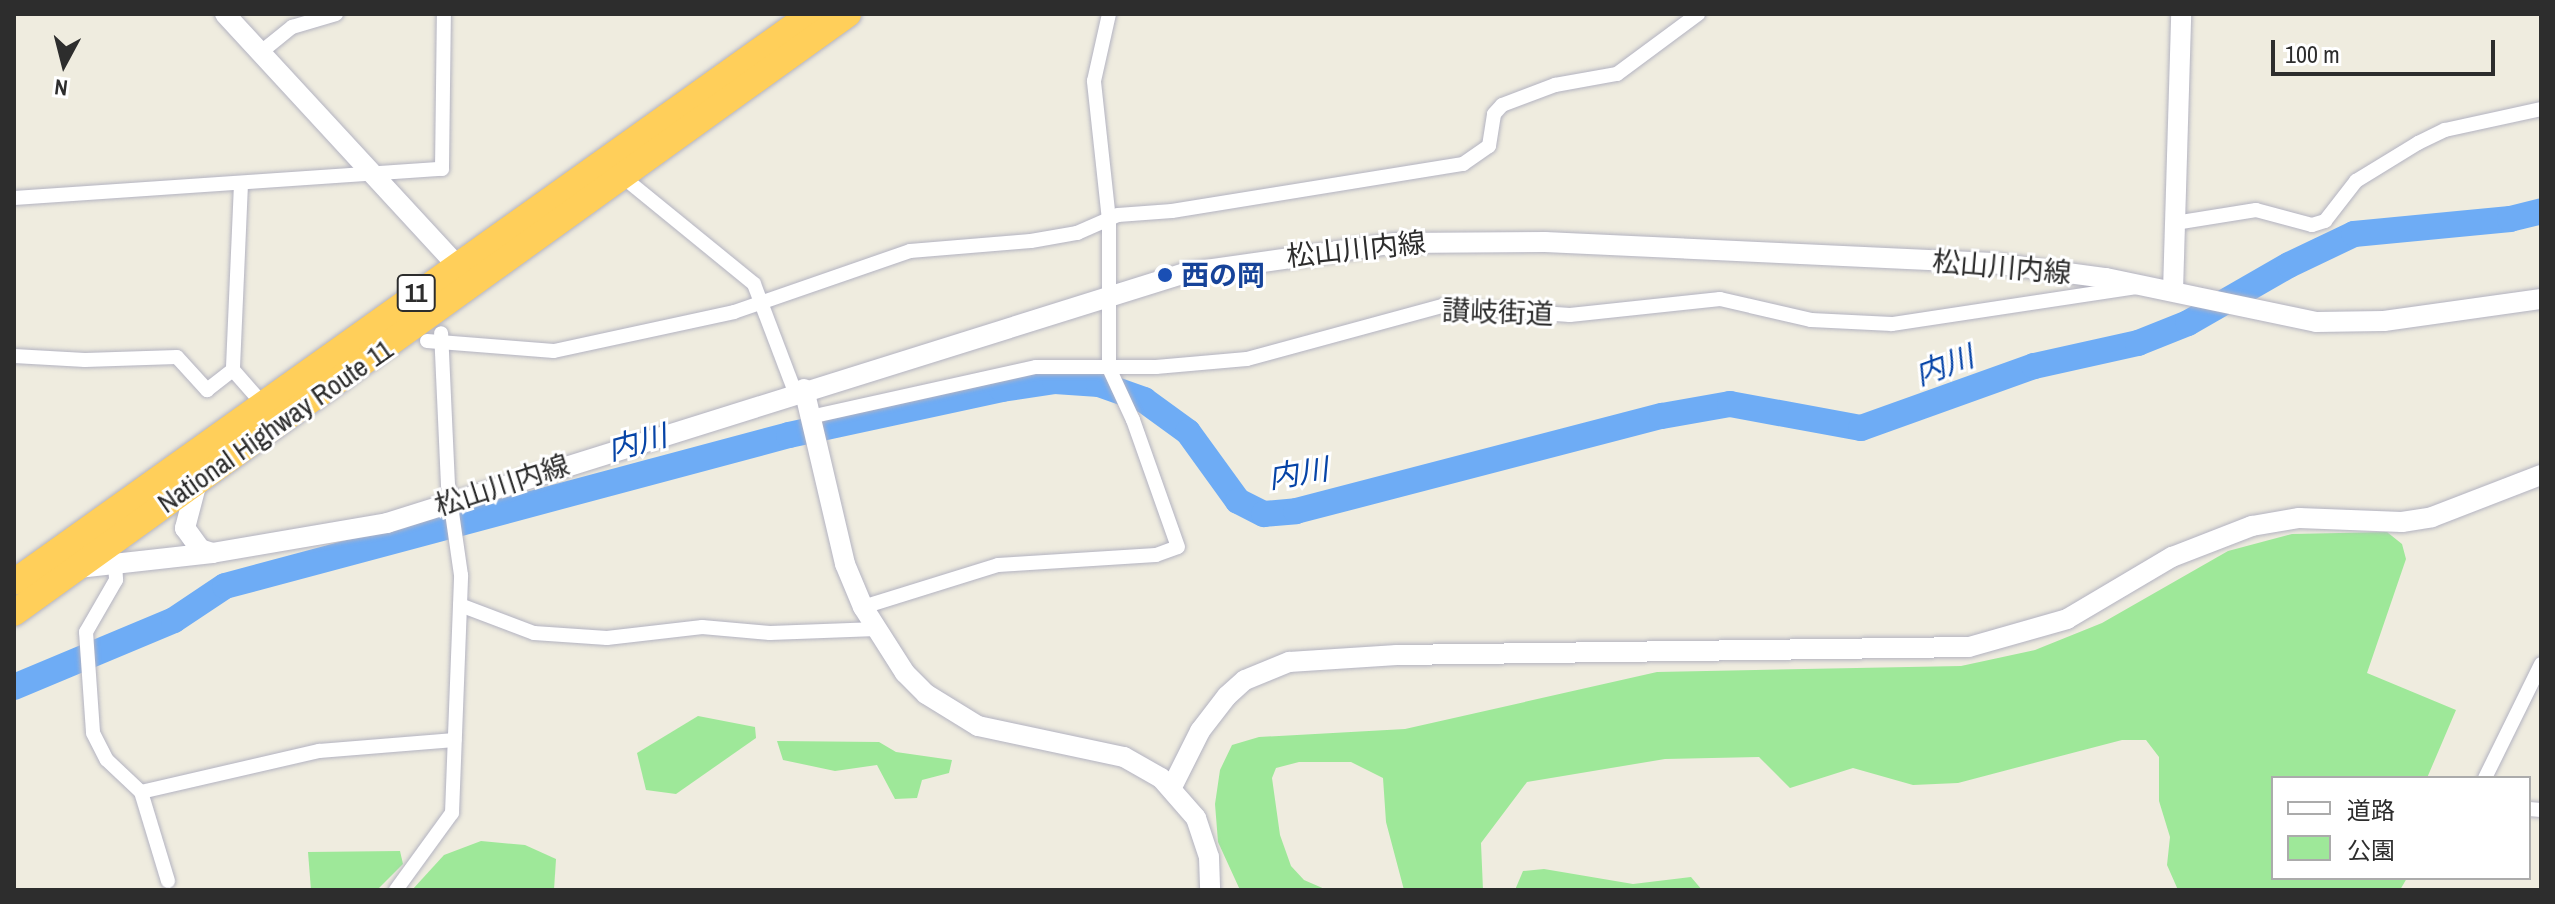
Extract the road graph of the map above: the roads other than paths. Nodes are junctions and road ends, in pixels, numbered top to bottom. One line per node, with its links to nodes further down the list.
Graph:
1 (225, 14): 10 (street)
2 (336, 14): 9 (street)
3 (444, 14): 12 (street)
4 (811, 14): 18 (highway, National Highway Route 11 / 11)
5 (1109, 14): 16 (street)
6 (1698, 14): 16 (street)
7 (2181, 14): 17 (street)
8 (839, 16): 13 (highway, National Highway Route 11 / 11)
9 (302, 18): 10 (street)
10 (261, 52): 12 (street)
11 (2541, 109): 17 (street)
12 (373, 173): 14 (street); 18 (street)
13 (623, 177): 18 (highway, National Highway Route 11 / 11); 23 (street)
14 (241, 184): 15 (street); 25 (street)
15 (14, 198)
16 (1109, 220): 21 (street); 23 (street)
17 (2175, 223): 20 (street)
18 (465, 273): 28 (highway, National Highway Route 11 / 11); 31 (highway, National Highway Route 11 / 11)
19 (2144, 285): 20 (street, 松山川内線); 21 (street, 松山川内線); 26 (street, 讃岐街道)
20 (2173, 291): 22 (street, 松山川内線)
21 (1107, 296): 26 (street); 27 (street, 松山川内線)
22 (2541, 299)
23 (763, 302): 27 (street); 32 (street)
24 (14, 356): 25 (street)
25 (233, 370): 28 (street)
26 (1111, 373): 29 (street, 讃岐街道); 38 (street)
27 (799, 391): 29 (street); 32 (street, 松山川内線)
28 (263, 404): 36 (highway, National Highway Route 11 / 11)
29 (811, 420): 38 (street)
30 (2541, 475): 44 (street)
31 (197, 482): 33 (street); 35 (highway, National Highway Route 11 / 11)
32 (454, 507): 33 (street, 松山川内線); 37 (street)
33 (212, 553): 34 (street, 松山川内線)
34 (115, 564): 35 (street, 松山川内線); 45 (street)
35 (73, 569): 36 (street, 松山川内線); 39 (highway, National Highway Route 11 / 11)
36 (17, 577)
37 (460, 605): 40 (street); 42 (street)
38 (863, 607): 40 (street)
39 (14, 613)
40 (877, 629): 44 (street)
41 (2541, 664): 43 (street)
42 (455, 740): 45 (street); 47 (street)
43 (2486, 776)
44 (1172, 787): 48 (street)
45 (141, 792): 46 (street)
46 (168, 881)
47 (396, 890)
48 (1210, 890)

